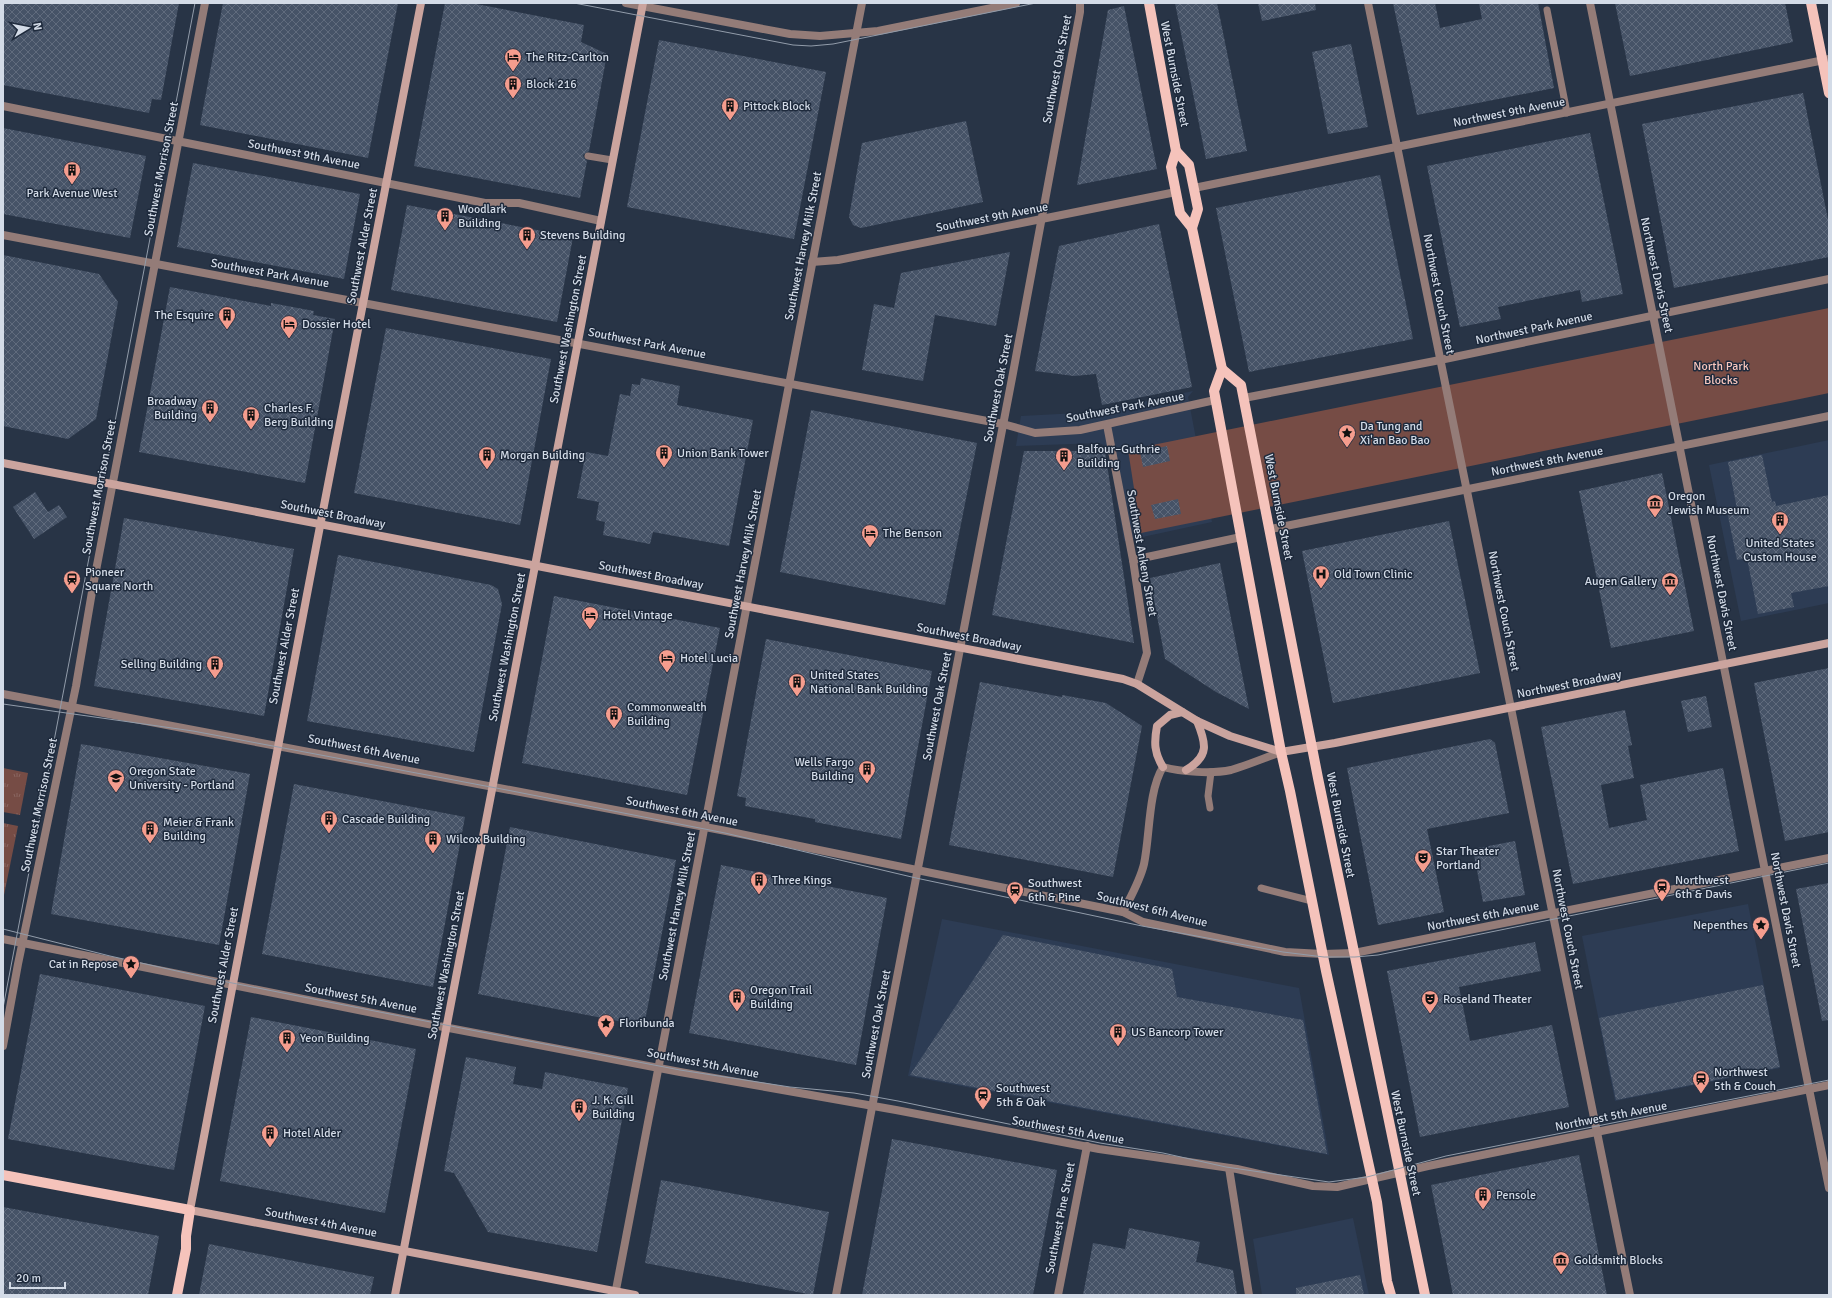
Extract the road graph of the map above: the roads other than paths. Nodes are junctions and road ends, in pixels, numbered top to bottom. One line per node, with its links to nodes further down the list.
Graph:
1 (205, 3): 19 (street, Southwest Morrison Street)
2 (421, 3): 24 (main road, Southwest Alder Street)
3 (626, 3): 11 (street)
4 (862, 3): 13 (street, Southwest Harvey Milk Street)
5 (1016, 3): 13 (street)
6 (1080, 3): 27 (street, Southwest Oak Street)
7 (1148, 3): 21 (main road, West Burnside Street)
8 (1368, 3): 20 (street, Northwest Couch Street)
9 (1590, 3): 16 (street, Northwest Davis Street)
10 (1811, 3): 14 (main road)
11 (642, 4): 13 (street); 23 (main road, Southwest Washington Street)
12 (1547, 10): 18 (lane)
13 (856, 34): 31 (street, Southwest Harvey Milk Street)
14 (1826, 60): 15 (main road); 16 (street, Northwest 9th Avenue)
15 (1829, 93)
16 (1610, 104): 18 (street, Northwest 9th Avenue); 35 (street, Northwest Davis Street)
17 (3, 106): 19 (street, Southwest 9th Avenue)
18 (1568, 113): 20 (street, Northwest 9th Avenue)
19 (179, 142): 24 (street, Southwest 9th Avenue); 32 (street, Southwest Morrison Street)
20 (1397, 147): 25 (street, Northwest 9th Avenue); 37 (street, Northwest Couch Street)
21 (1176, 151): 25 (main road, West Burnside Street); 26 (main road, West Burnside Street)
22 (588, 156): 23 (lane)
23 (612, 160): 28 (main road, Southwest Washington Street)
24 (387, 183): 28 (street, Southwest 9th Avenue); 34 (main road, Southwest Alder Street)
25 (1194, 188): 29 (main road, West Burnside Street)
26 (1176, 192): 27 (street, Southwest 9th Avenue); 29 (main road, West Burnside Street)
27 (1041, 220): 31 (street, Southwest 9th Avenue); 43 (street, Southwest Oak Street)
28 (601, 222): 36 (main road, Southwest Washington Street)
29 (1192, 228): 38 (main road, West Burnside Street)
30 (3, 235): 32 (street, Southwest Park Avenue)
31 (812, 262): 39 (street, Southwest Harvey Milk Street)
32 (155, 264): 34 (street, Southwest Park Avenue); 47 (street, Southwest Morrison Street)
33 (1829, 279): 35 (street, Northwest Park Avenue)
34 (364, 302): 36 (street, Southwest Park Avenue); 49 (main road, Southwest Alder Street)
35 (1653, 315): 37 (street, Northwest Park Avenue); 45 (street, Northwest Davis Street)
36 (578, 342): 39 (street, Southwest Park Avenue); 53 (main road, Southwest Washington Street)
37 (1440, 360): 40 (street, Northwest Park Avenue); 48 (street, Northwest Couch Street)
38 (1222, 369): 40 (main road, West Burnside Street); 41 (main road)
39 (789, 383): 43 (street, Southwest Park Avenue); 54 (street, Southwest Harvey Milk Street)
40 (1244, 398): 50 (main road, West Burnside Street)
41 (1215, 400): 44 (street, Southwest Park Avenue); 51 (main road)
42 (1829, 416): 45 (street, Northwest 8th Avenue)
43 (1003, 424): 44 (street, Southwest Park Avenue); 56 (street, Southwest Oak Street)
44 (1107, 425): 52 (street, Southwest Ankeny Street)
45 (1679, 446): 48 (street, Northwest 8th Avenue); 57 (street, Northwest Davis Street)
46 (3, 462): 47 (main road, Southwest Broadway)
47 (112, 484): 49 (main road, Southwest Broadway); 60 (street, Southwest Morrison Street)
48 (1466, 489): 50 (street, Northwest 8th Avenue); 61 (street, Northwest Couch Street)
49 (320, 523): 53 (main road, Southwest Broadway); 64 (main road, Southwest Alder Street)
50 (1271, 529): 65 (main road, West Burnside Street)
51 (1241, 537): 52 (street); 66 (main road)
52 (1133, 560): 58 (street, Southwest Ankeny Street)
53 (535, 565): 54 (main road, Southwest Broadway); 70 (main road, Southwest Washington Street)
54 (747, 606): 56 (main road, Southwest Broadway); 72 (street, Southwest Harvey Milk Street)
55 (1829, 643): 57 (main road, Northwest Broadway)
56 (960, 647): 58 (main road, Southwest Broadway); 74 (street, Southwest Oak Street)
57 (1724, 664): 61 (main road, Northwest Broadway); 75 (street, Northwest Davis Street)
58 (1137, 684): 62 (main road, Southwest Broadway)
59 (3, 694): 60 (street, Southwest 6th Avenue)
60 (72, 707): 64 (street, Southwest 6th Avenue); 81 (street, Southwest Morrison Street)
61 (1511, 708): 65 (main road, Northwest Broadway); 79 (street, Northwest Couch Street)
62 (1182, 712): 63 (main road, Southwest Broadway); 67 (main road)
63 (1197, 721): 66 (main road, Southwest Broadway); 68 (main road)
64 (278, 745): 70 (street, Southwest 6th Avenue); 84 (main road, Southwest Alder Street)
65 (1313, 746): 66 (main road, Southwest Broadway); 82 (main road, West Burnside Street)
66 (1281, 752): 69 (street, Southwest Broadway); 77 (main road)
67 (1163, 767): 68 (street, Southwest Broadway); 78 (street)
68 (1186, 770): 69 (street, Southwest Broadway)
69 (1211, 772): 71 (lane)
70 (493, 786): 72 (street, Southwest 6th Avenue); 85 (main road, Southwest Washington Street)
71 (1210, 808)
72 (705, 827): 74 (street, Southwest 6th Avenue); 87 (street, Southwest Harvey Milk Street)
73 (1829, 858): 75 (street, Northwest 6th Avenue)
74 (918, 870): 78 (street, Southwest 6th Avenue); 90 (street, Southwest Oak Street)
75 (1765, 872): 79 (street, Northwest 6th Avenue); 89 (street, Northwest Davis Street)
76 (1261, 888): 77 (lane)
77 (1312, 901): 83 (main road)
78 (1123, 912): 83 (street, Southwest 6th Avenue)
79 (1553, 914): 82 (street, Northwest 6th Avenue); 91 (street, Northwest Couch Street)
80 (3, 939): 81 (street, Southwest 5th Avenue)
81 (23, 943): 84 (street, Southwest 5th Avenue); 86 (street, Southwest Morrison Street)
82 (1354, 953): 83 (street, Southwest 6th Avenue); 94 (main road, West Burnside Street)
83 (1323, 954): 96 (main road)
84 (233, 985): 85 (street, Southwest 5th Avenue); 98 (main road, Southwest Alder Street)
85 (446, 1027): 87 (street, Southwest 5th Avenue); 99 (main road, Southwest Washington Street)
86 (3, 1046)
87 (659, 1067): 90 (street, Southwest 5th Avenue); 100 (street, Southwest Harvey Milk Street)
88 (1829, 1085): 89 (street, Northwest 5th Avenue)
89 (1809, 1089): 91 (street, Northwest 5th Avenue); 97 (street, Northwest Davis Street)
90 (872, 1106): 92 (street, Southwest 5th Avenue); 104 (street, Southwest Oak Street)
91 (1597, 1131): 94 (street, Northwest 5th Avenue); 109 (street, Northwest Couch Street)
92 (1087, 1146): 93 (street, Southwest 5th Avenue); 105 (street, Southwest Pine Street)
93 (1229, 1168): 96 (street, Southwest 5th Avenue); 106 (street)
94 (1399, 1172): 96 (street, Southwest 5th Avenue); 108 (main road, West Burnside Street)
95 (3, 1175): 98 (main road, Southwest 4th Avenue)
96 (1371, 1179): 107 (main road)
97 (1829, 1188)
98 (190, 1210): 99 (main road, Southwest 4th Avenue); 101 (main road, Southwest Alder Street)
99 (404, 1251): 100 (main road, Southwest 4th Avenue); 102 (main road, Southwest Washington Street)
100 (615, 1293): 103 (main road, Southwest 4th Avenue)
101 (177, 1295)
102 (395, 1295)
103 (635, 1295)
104 (836, 1295)
105 (1058, 1295)
106 (1249, 1295)
107 (1391, 1295)
108 (1425, 1295)
109 (1630, 1295)

